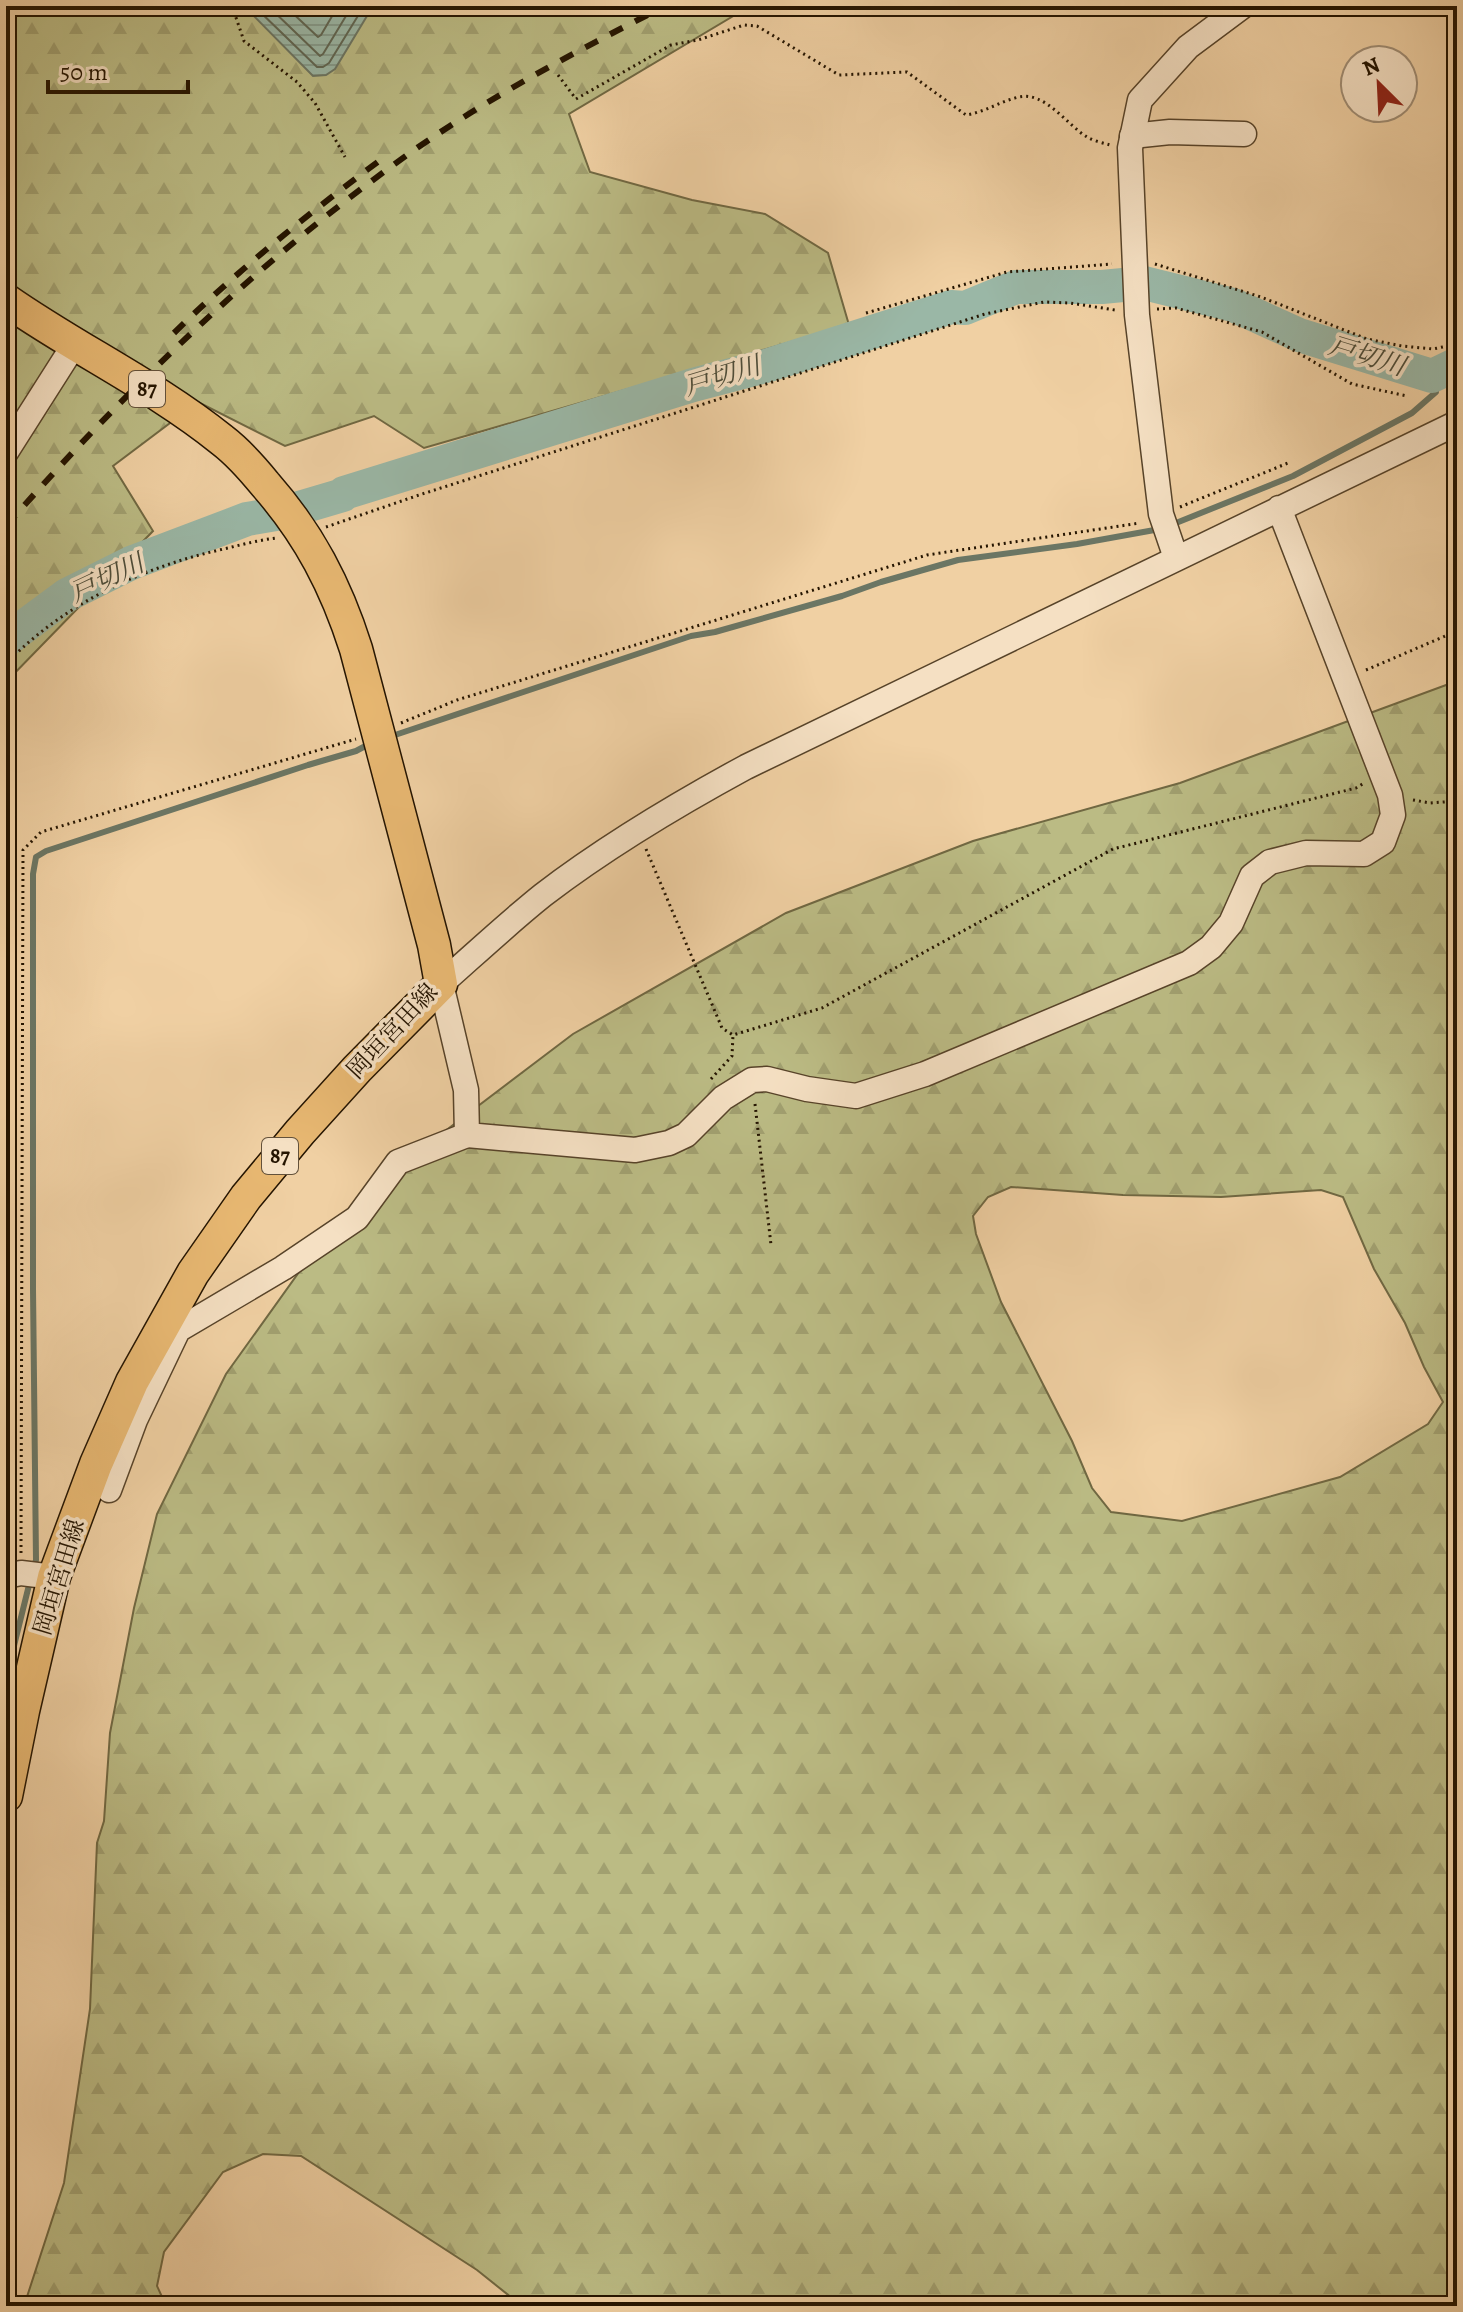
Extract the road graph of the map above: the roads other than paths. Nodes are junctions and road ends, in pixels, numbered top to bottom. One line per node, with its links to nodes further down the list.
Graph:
1 (1243, 6): 3 (street)
2 (1244, 134): 3 (street)
3 (1131, 142): 9 (street)
4 (6, 300): 5 (main road, 岡垣宮田線 / 87)
5 (74, 345): 7 (street); 10 (main road, 岡垣宮田線 / 87)
6 (1457, 423): 8 (street)
7 (6, 452)
8 (1279, 508): 9 (street); 11 (street)
9 (1176, 558): 10 (street)
10 (441, 984): 11 (street); 14 (main road, 岡垣宮田線 / 87)
11 (467, 1135): 12 (street)
12 (109, 1490)
13 (13, 1574): 14 (street)
14 (54, 1577): 15 (main road, 岡垣宮田線 / 87)
15 (6, 1796)

